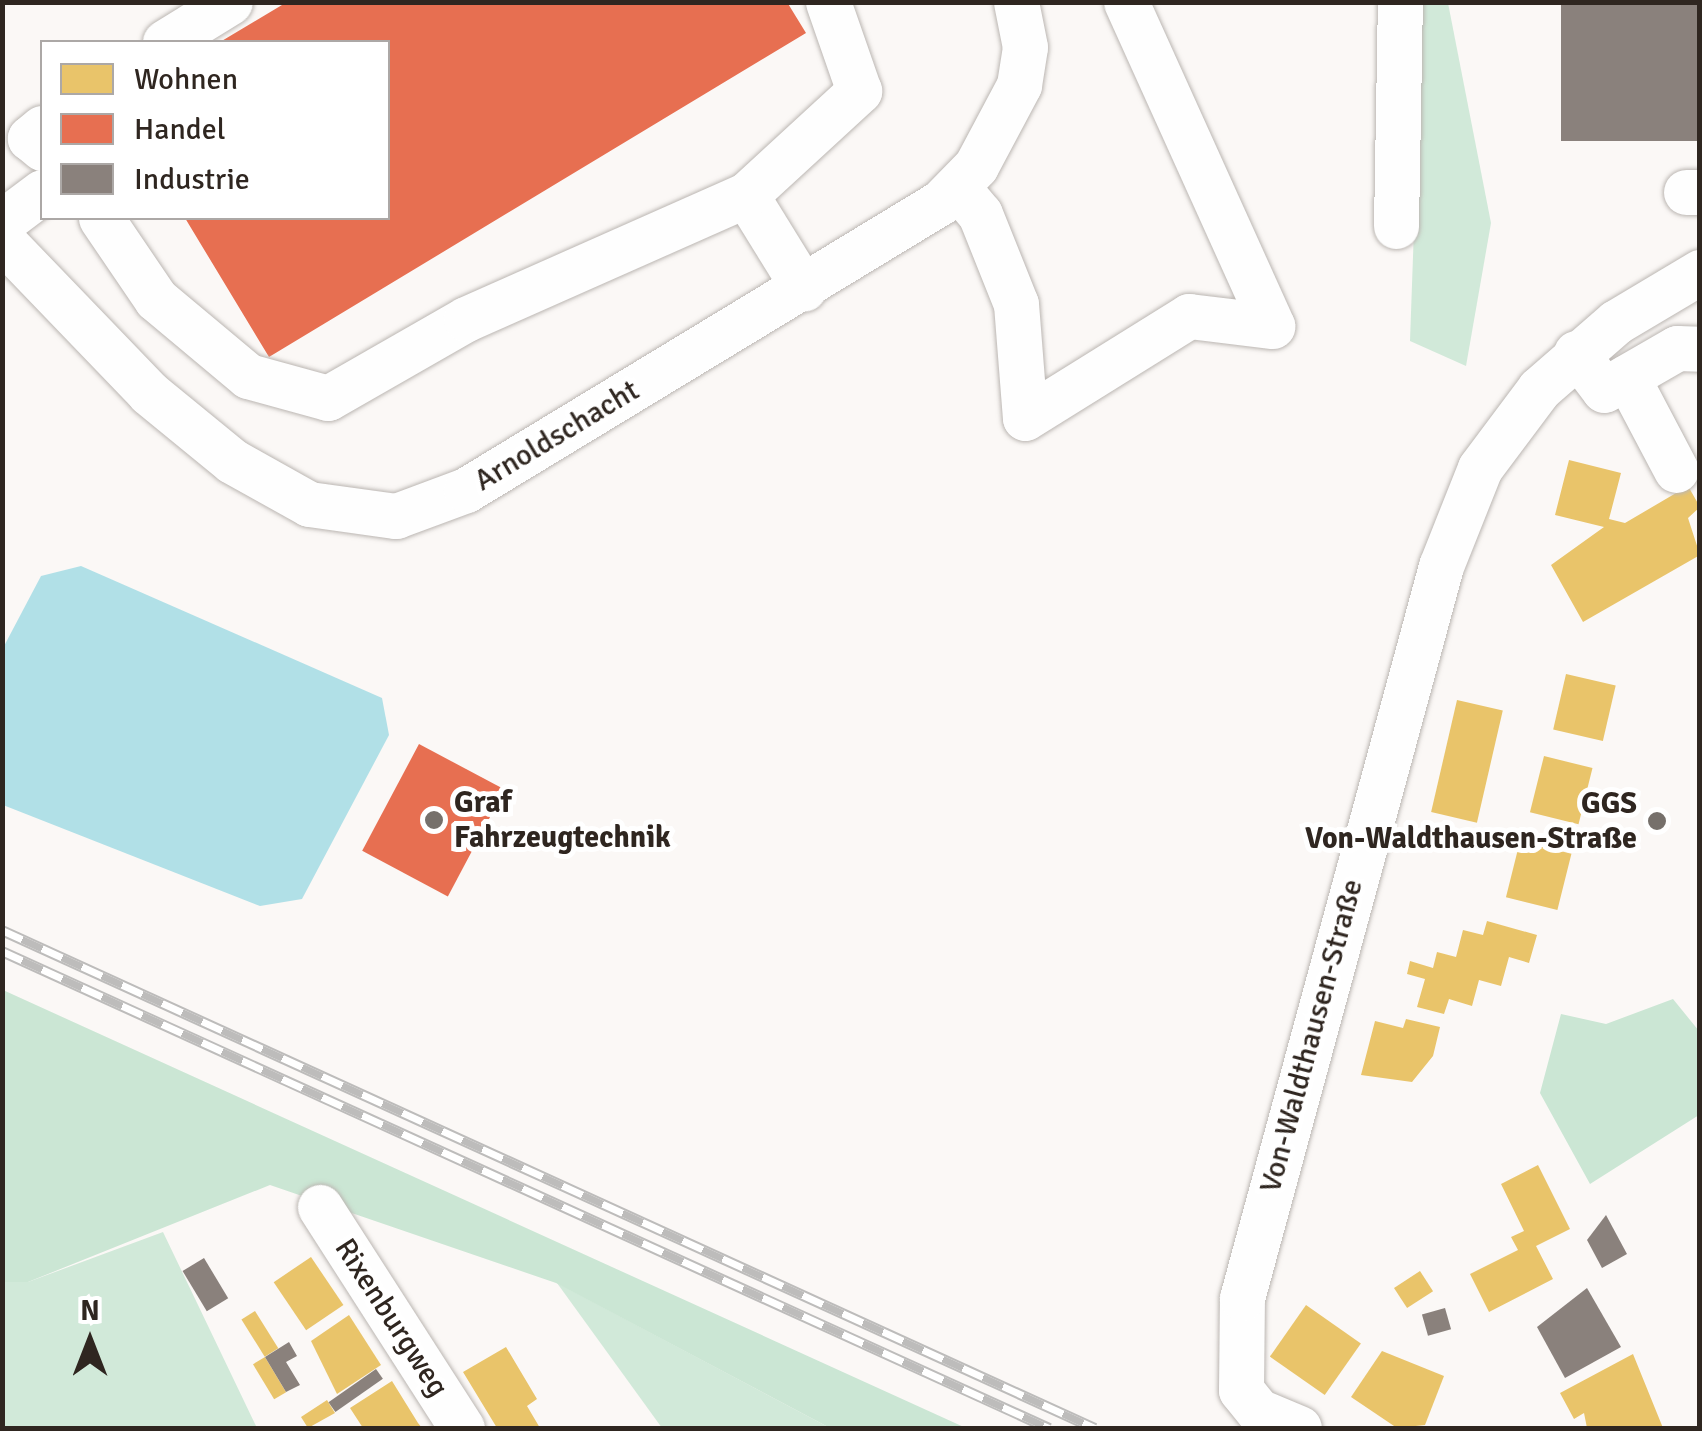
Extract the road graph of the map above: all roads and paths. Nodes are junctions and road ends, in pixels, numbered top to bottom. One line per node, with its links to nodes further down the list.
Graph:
1 (230, 2): 6 (street)
2 (828, 2): 11 (street)
3 (1016, 2): 9 (street, Arnoldschacht)
4 (1126, 2): 9 (street)
5 (1400, 2): 14 (street)
6 (168, 40)
7 (40, 130): 8 (street)
8 (40, 146)
9 (958, 188): 17 (street, Arnoldschacht)
10 (40, 194): 13 (street)
11 (746, 195): 12 (street); 17 (street)
12 (103, 220)
13 (2, 222)
14 (1396, 226)
15 (9, 262): 17 (street, Arnoldschacht)
16 (1700, 272): 19 (street, Von-Waldthausen-Straße)
17 (804, 288)
18 (1700, 350): 20 (street)
19 (1576, 353): 20 (street); 23 (street, Von-Waldthausen-Straße)
20 (1626, 377): 21 (street)
21 (1676, 470)
22 (320, 1207): 24 (street, Rixenburgweg)
23 (1269, 1423)
24 (462, 1428)

